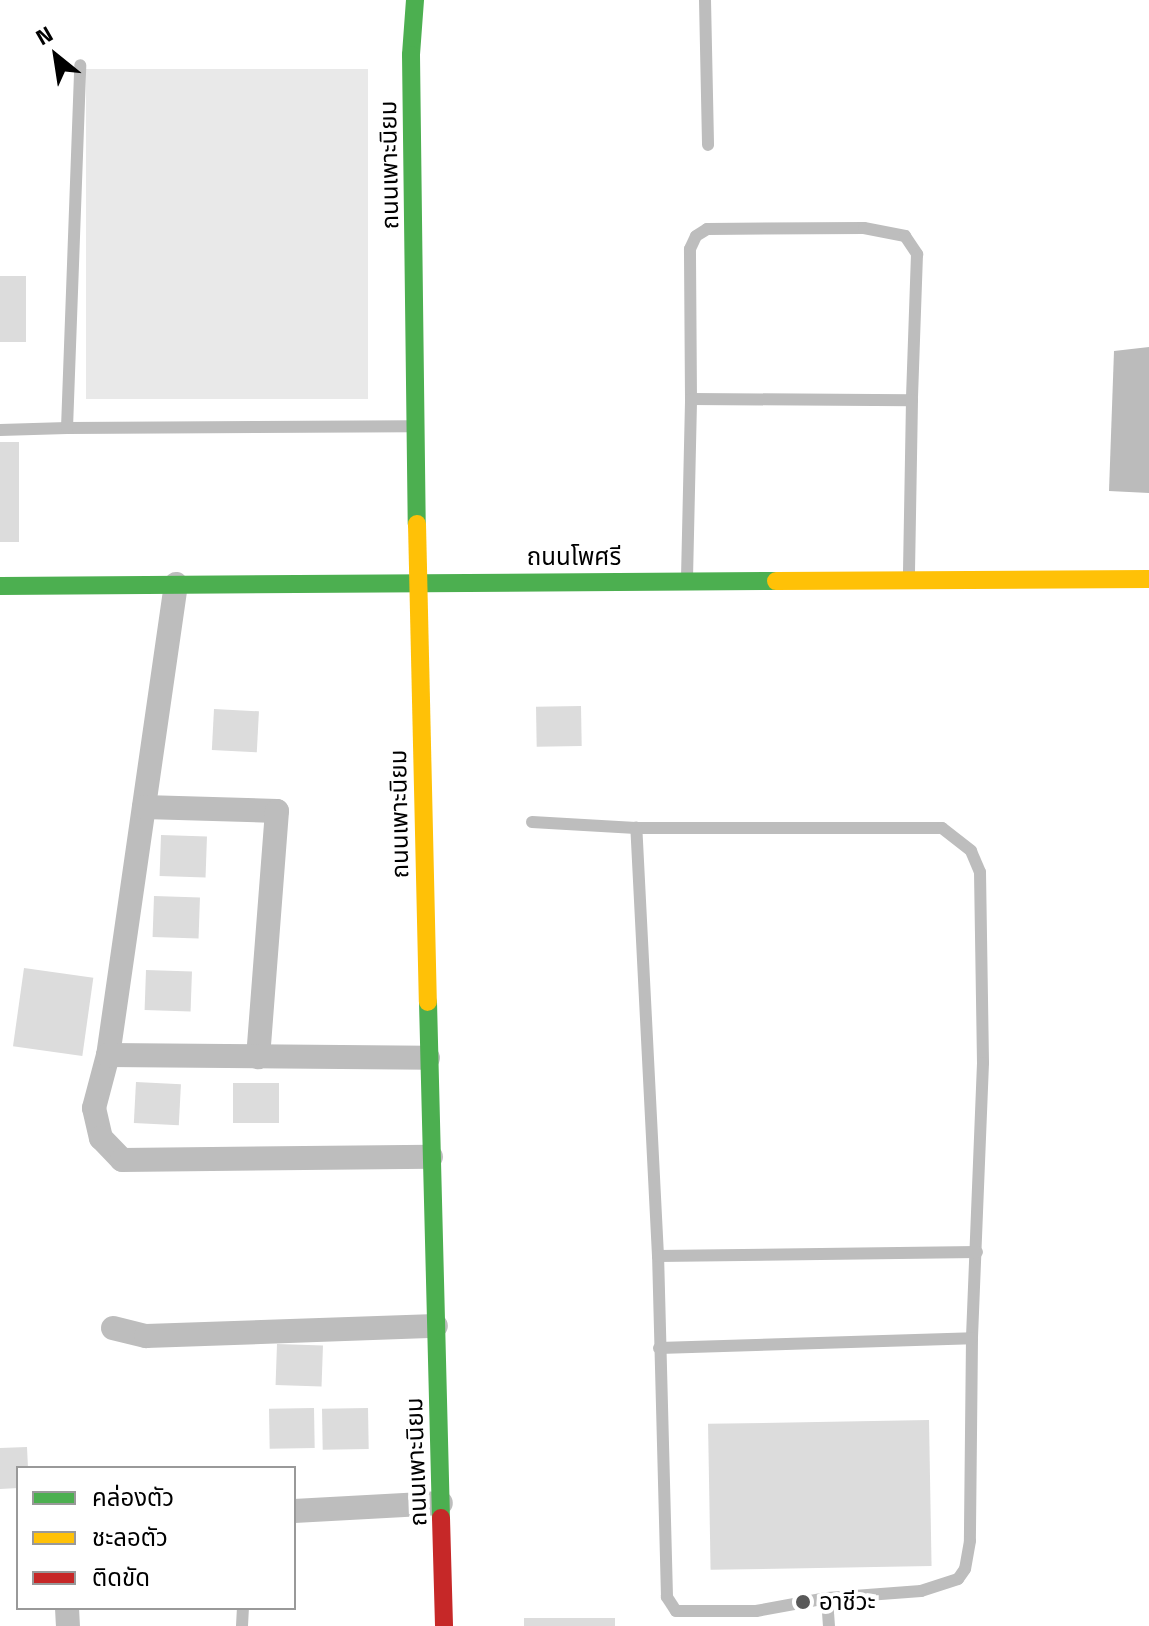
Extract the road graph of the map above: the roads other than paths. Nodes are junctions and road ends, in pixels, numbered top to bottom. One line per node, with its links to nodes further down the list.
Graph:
1 (415, 0): 7 (street, ถนนเพาะนิยม)
2 (705, 0): 4 (lane)
3 (80, 65): 8 (lane)
4 (708, 145)
5 (691, 399): 6 (lane); 6 (lane); 12 (lane)
6 (912, 400): 11 (lane)
7 (416, 426): 8 (lane); 13 (street, ถนนเพาะนิยม)
8 (67, 428): 9 (lane)
9 (0, 430)
10 (1149, 579): 11 (street, ถนนโพศรี)
11 (909, 580): 12 (street, ถนนโพศรี)
12 (687, 581): 13 (street, ถนนโพศรี)
13 (418, 582): 14 (street, ถนนโพศรี); 21 (street, ถนนเพาะนิยม)
14 (176, 584): 15 (street, ถนนโพศรี); 16 (street)
15 (0, 586)
16 (144, 807): 19 (street); 20 (street)
17 (532, 822): 18 (lane)
18 (636, 828): 23 (lane); 24 (lane)
19 (108, 1055): 20 (street); 22 (street)
20 (258, 1057): 21 (street)
21 (428, 1058): 22 (street, ถนนเพาะนิยม)
22 (431, 1157): 25 (street, ถนนเพาะนิยม)
23 (977, 1252): 24 (lane); 27 (lane)
24 (658, 1256): 28 (lane)
25 (436, 1326): 26 (street); 29 (street, ถนนเพาะนิยม)
26 (113, 1328)
27 (972, 1338): 28 (lane); 31 (lane)
28 (659, 1348): 32 (lane)
29 (441, 1503): 30 (street); 33 (street, ถนนเพาะนิยม)
30 (296, 1511)
31 (827, 1598): 32 (lane); 35 (lane)
32 (756, 1611): 34 (lane)
33 (444, 1626)
34 (757, 1626)
35 (829, 1626)

